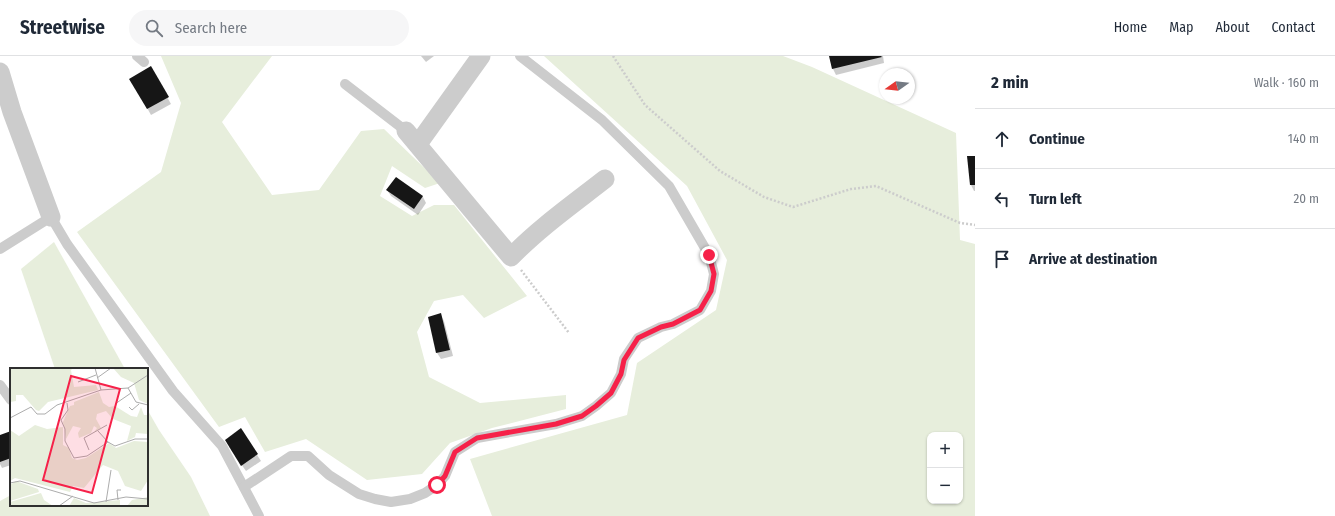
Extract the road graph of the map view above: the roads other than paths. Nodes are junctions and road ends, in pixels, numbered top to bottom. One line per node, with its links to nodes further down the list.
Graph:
1 (481, 56): 5 (street)
2 (520, 56): 11 (lane)
3 (0, 72): 7 (street)
4 (345, 84): 5 (lane)
5 (412, 137): 6 (street)
6 (605, 179)
7 (51, 217): 8 (lane); 11 (lane)
8 (0, 249)
9 (0, 385): 10 (lane)
10 (10, 399)
11 (244, 487): 12 (lane)
12 (259, 516)

